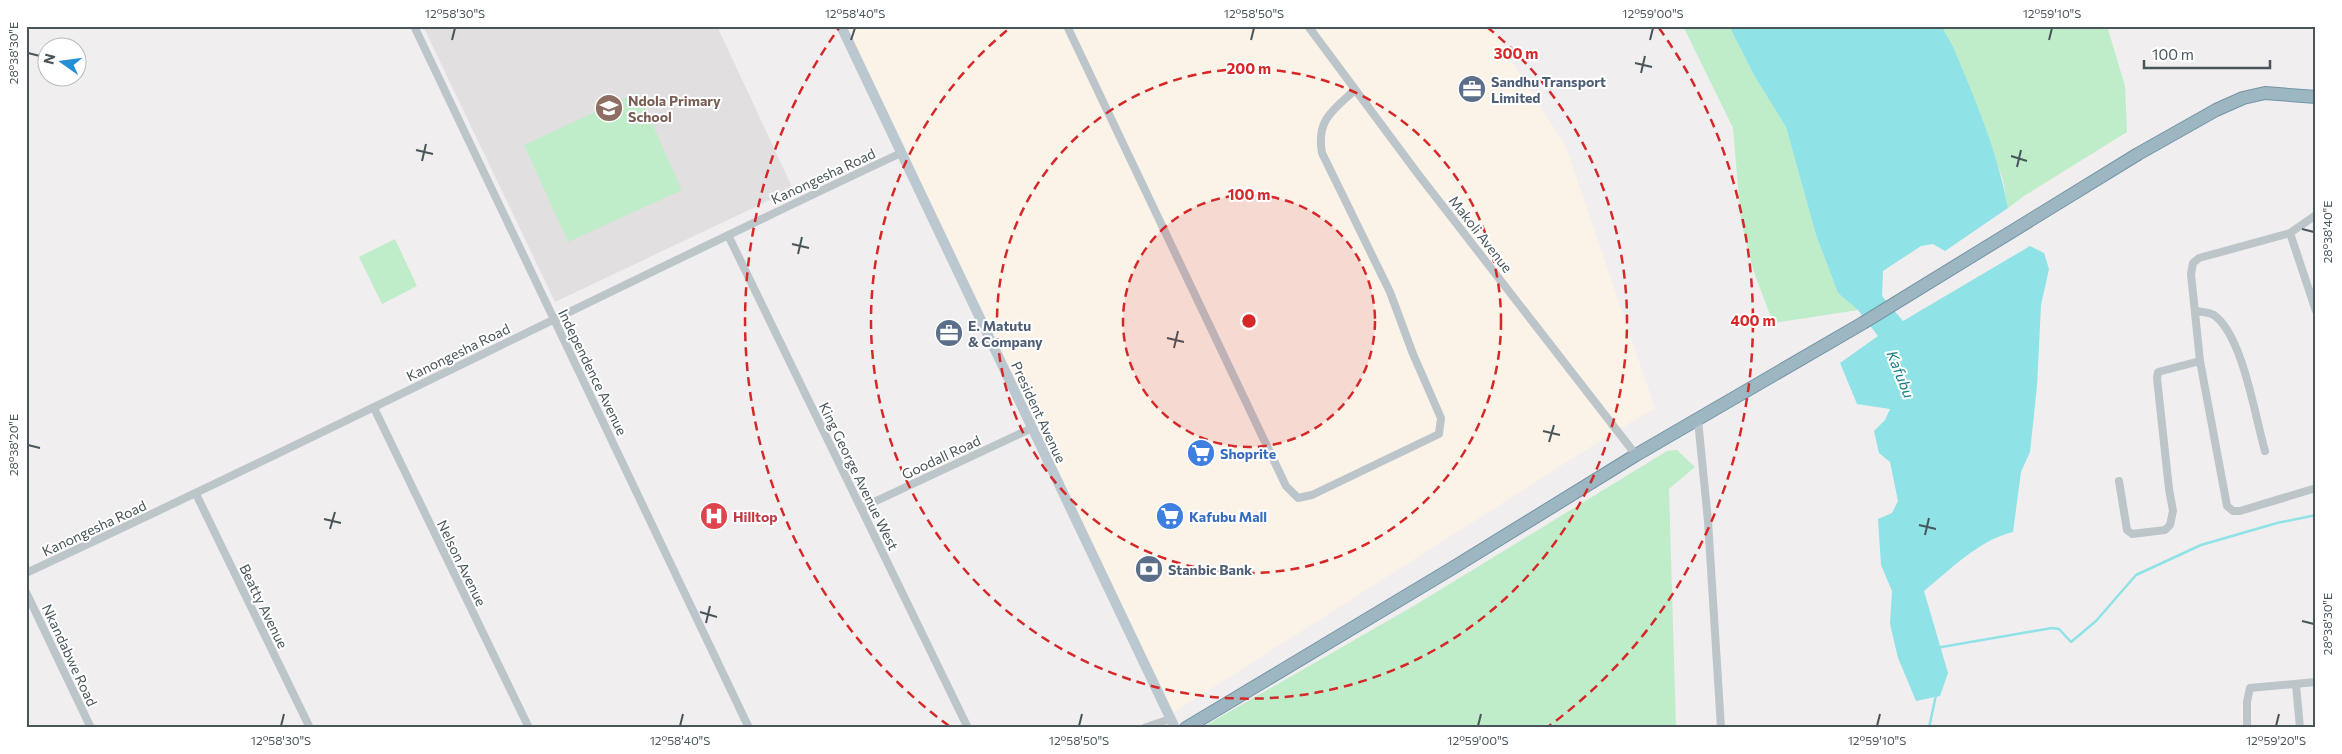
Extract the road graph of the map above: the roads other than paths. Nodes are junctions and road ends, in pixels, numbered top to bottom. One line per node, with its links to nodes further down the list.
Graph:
1 (414, 26): 13 (street, Independence Avenue)
2 (840, 26): 7 (main road, President Avenue)
3 (1067, 26): 5 (street)
4 (1308, 26): 5 (street, Makoli Avenue)
5 (1355, 90): 19 (street, Makoli Avenue)
6 (2316, 97): 16 (highway)
7 (901, 153): 10 (street, Kanongesha Road); 17 (main road, President Avenue)
8 (2316, 214): 9 (street)
9 (2290, 233): 11 (street); 12 (street)
10 (728, 235): 13 (street, Kanongesha Road); 23 (street, King George Avenue West)
11 (2196, 311): 14 (street); 18 (street)
12 (2316, 311)
13 (554, 319): 15 (street, Kanongesha Road); 32 (street, Independence Avenue)
14 (2200, 361): 20 (street); 21 (street)
15 (374, 408): 22 (street, Kanongesha Road); 31 (street, Nelson Avenue)
16 (1698, 420): 19 (highway); 36 (street)
17 (1032, 428): 23 (street, Goodall Road); 28 (main road, President Avenue)
18 (2265, 451)
19 (1636, 455): 35 (highway)
20 (2119, 481)
21 (2316, 488)
22 (196, 494): 24 (street, Kanongesha Road); 30 (street, Beatty Avenue)
23 (861, 508): 33 (street, King George Avenue West)
24 (26, 573)
25 (26, 592): 29 (street, Nkandabwe Road)
26 (2316, 682): 27 (street)
27 (2296, 686): 37 (street); 38 (street)
28 (1172, 723): 34 (street)
29 (91, 728)
30 (310, 728)
31 (529, 728)
32 (749, 728)
33 (968, 728)
34 (1144, 728)
35 (1186, 728)
36 (1722, 728)
37 (2248, 728)
38 (2300, 728)

